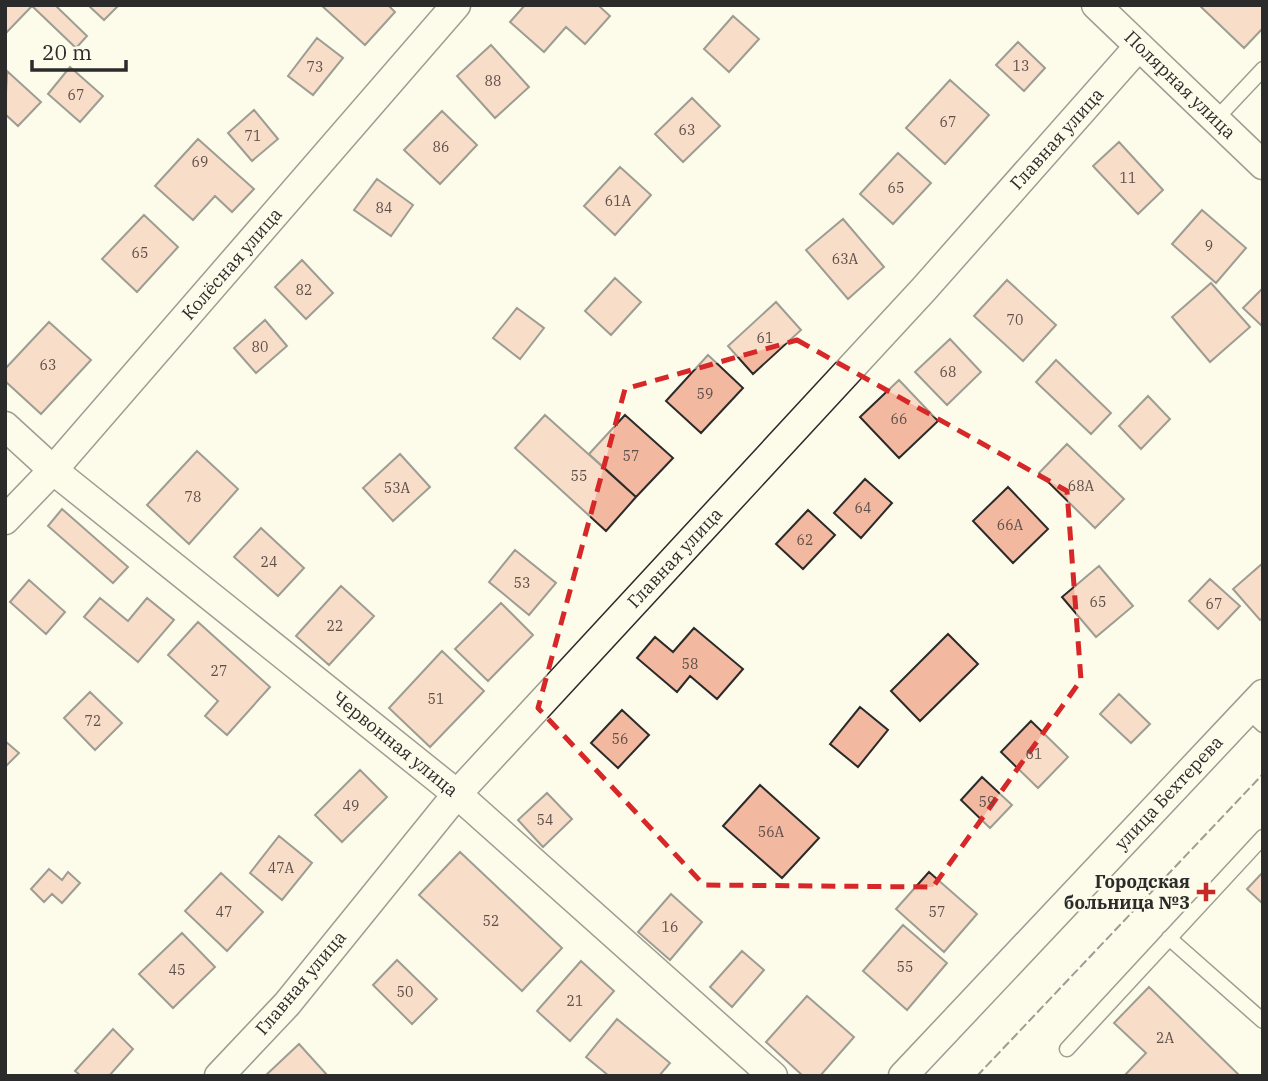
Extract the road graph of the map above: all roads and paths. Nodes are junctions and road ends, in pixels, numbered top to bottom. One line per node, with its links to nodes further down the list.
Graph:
1 (456, 5): 8 (street, Колёсная улица)
2 (1096, 5): 3 (street, Полярная улица)
3 (1139, 46): 5 (street, Полярная улица); 11 (street, Главная улица)
4 (1263, 69): 5 (lane)
5 (1216, 120): 6 (street, Полярная улица)
6 (1263, 165)
7 (5, 426): 8 (street, Червонная улица)
8 (53, 470): 9 (street, Колёсная улица); 11 (street, Червонная улица)
9 (5, 520)
10 (1258, 710): 18 (street, улица Бехтерева)
11 (457, 794): 16 (street, Главная улица); 17 (street, Червонная улица)
12 (1263, 837): 13 (lane)
13 (1169, 937): 14 (lane); 15 (lane)
14 (1263, 1021)
15 (1067, 1049)
16 (219, 1076)
17 (773, 1076)
18 (904, 1076)

